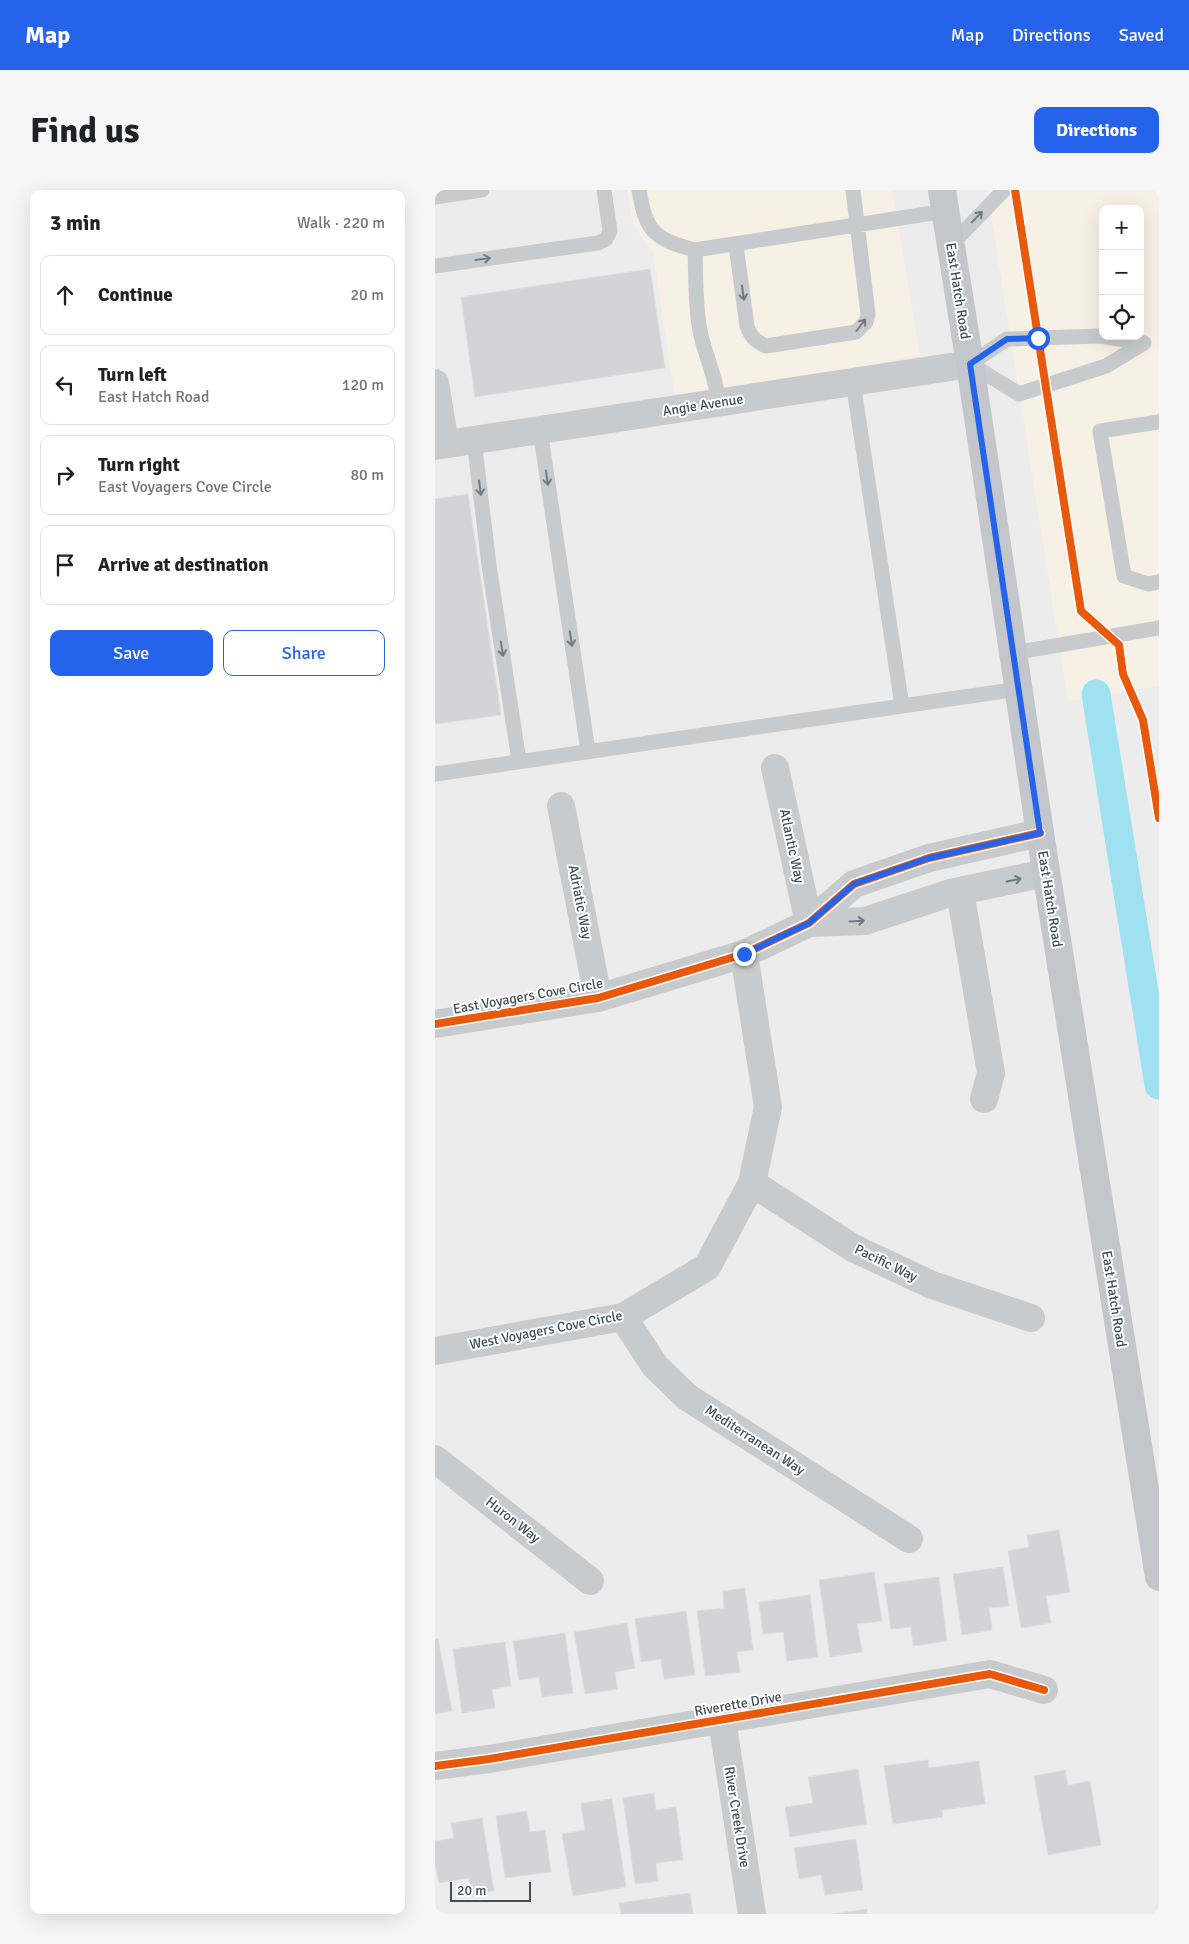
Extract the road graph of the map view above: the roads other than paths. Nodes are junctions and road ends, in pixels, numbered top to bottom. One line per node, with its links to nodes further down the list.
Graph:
1 (482, 190): 6 (lane)
2 (604, 190): 12 (lane, one-way to 2)
3 (639, 190): 11 (lane)
4 (853, 190): 8 (lane)
5 (1003, 190): 10 (lane, one-way to 5)
6 (435, 197)
7 (944, 201): 8 (lane); 10 (main road, East Hatch Road)
8 (858, 226): 9 (lane); 9 (lane, one-way to 8)
9 (736, 245): 11 (lane)
10 (951, 245): 14 (main road, East Hatch Road)
11 (695, 250): 17 (lane)
12 (435, 266)
13 (1152, 341): 14 (lane); 14 (lane)
14 (970, 364): 15 (street, Angie Avenue); 24 (main road, East Hatch Road)
15 (853, 382): 17 (street, Angie Avenue); 26 (lane)
16 (435, 383): 21 (street)
17 (718, 403): 19 (street, Angie Avenue)
18 (1159, 422): 22 (lane)
19 (540, 430): 20 (street, Angie Avenue); 27 (lane, one-way to 27)
20 (474, 440): 21 (street, Angie Avenue); 28 (lane, one-way to 28)
21 (440, 445)
22 (1159, 582)
23 (1159, 628): 24 (lane)
24 (1013, 653): 25 (main road, East Hatch Road)
25 (1019, 689): 26 (lane); 32 (main road, East Hatch Road)
26 (902, 706): 27 (lane)
27 (588, 751): 28 (lane)
28 (519, 761): 30 (lane)
29 (775, 768): 35 (street, Atlantic Way)
30 (435, 774)
31 (561, 806): 37 (street, Adriatic Way)
32 (1040, 833): 33 (main road, East Hatch Road); 35 (street, East Voyagers Cove Circle)
33 (1046, 873): 34 (street, East Voyagers Cove Circle, one-way to 33); 46 (main road, East Hatch Road)
34 (960, 891): 35 (street, East Voyagers Cove Circle, one-way to 34); 39 (street)
35 (809, 923): 36 (street, East Voyagers Cove Circle)
36 (744, 954): 37 (street, East Voyagers Cove Circle); 40 (street, West Voyagers Cove Circle)
37 (598, 998): 38 (street, East Voyagers Cove Circle)
38 (435, 1024)
39 (984, 1099)
40 (752, 1183): 41 (street, West Voyagers Cove Circle); 42 (street, Pacific Way)
41 (623, 1317): 43 (street, West Voyagers Cove Circle); 45 (street, Mediterranean Way)
42 (1031, 1318)
43 (435, 1350)
44 (435, 1459): 47 (street, Huron Way)
45 (909, 1538)
46 (1159, 1577)
47 (590, 1581)
48 (1044, 1690): 49 (street, Riverette Drive)
49 (722, 1720): 50 (street, Riverette Drive); 51 (street, River Creek Drive)
50 (435, 1766)
51 (752, 1914)

